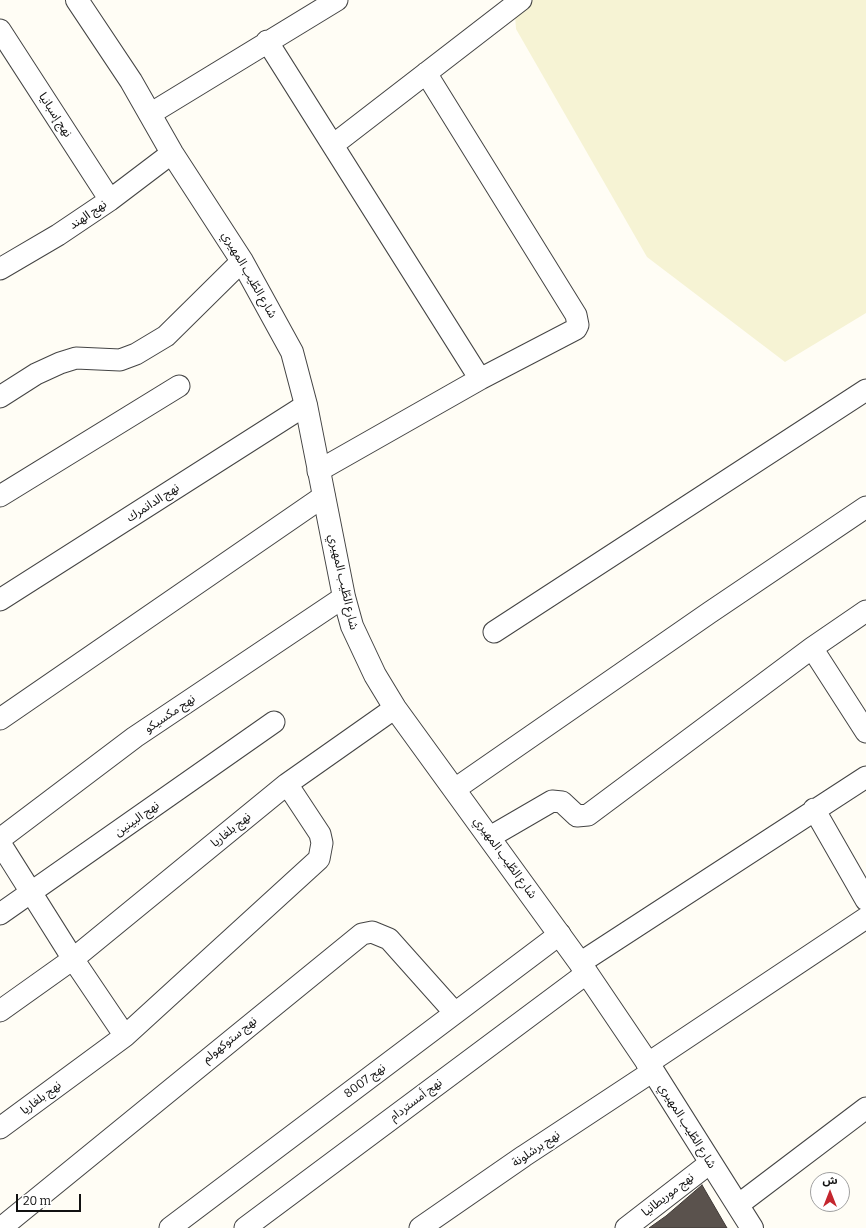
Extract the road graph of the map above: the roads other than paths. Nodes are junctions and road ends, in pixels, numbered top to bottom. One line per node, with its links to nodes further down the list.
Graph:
1 (77, 0): 7 (street, شارع الطّيب المهيري)
2 (337, 0): 5 (street)
3 (521, 0): 6 (street)
4 (0, 30): 10 (street, نهج إسبانيا)
5 (267, 41): 7 (street); 8 (street)
6 (426, 73): 8 (street); 13 (street)
7 (150, 114): 9 (street, شارع الطّيب المهيري)
8 (333, 145): 13 (street)
9 (172, 153): 10 (street, نهج الهند); 11 (street, شارع الطّيب المهيري)
10 (110, 200): 12 (street, نهج الهند)
11 (242, 261): 16 (street); 17 (street, شارع الطّيب المهيري)
12 (0, 270)
13 (480, 379): 18 (street)
14 (179, 386): 19 (street)
15 (866, 390): 25 (street)
16 (0, 397)
17 (306, 405): 18 (street, شارع الطّيب المهيري); 23 (street, نهج الدانمرك)
18 (318, 471): 20 (street, شارع الطّيب المهيري)
19 (0, 496)
20 (324, 496): 22 (street, شارع الطّيب المهيري); 28 (street)
21 (866, 507): 33 (street)
22 (344, 596): 27 (street, شارع الطّيب المهيري); 36 (street, نهج مكسيكو)
23 (0, 600)
24 (866, 611): 26 (street)
25 (494, 632)
26 (812, 648): 30 (street); 35 (street)
27 (395, 708): 32 (street, نهج بلغاريا); 33 (street, شارع الطّيب المهيري)
28 (0, 719)
29 (274, 722): 38 (street, نهج البينين)
30 (866, 732)
31 (866, 777): 34 (street, نهج أمستردام)
32 (287, 784): 43 (street, نهج بلغاريا); 47 (street, نهج بلغاريا)
33 (456, 789): 35 (street, شارع الطّيب المهيري)
34 (814, 809): 39 (street); 44 (street, نهج أمستردام)
35 (490, 837): 42 (street, شارع الطّيب المهيري)
36 (0, 839)
37 (0, 843): 38 (street)
38 (32, 893): 40 (street, نهج البينين); 43 (street)
39 (866, 900)
40 (0, 914)
41 (866, 918): 48 (street, نهج برشلونة)
42 (560, 934): 44 (street, شارع الطّيب المهيري); 46 (street, نهج 8007)
43 (73, 959): 45 (street, نهج بلغاريا); 47 (street)
44 (583, 968): 48 (street, شارع الطّيب المهيري); 55 (street, نهج أمستردام)
45 (0, 1011)
46 (455, 1013): 53 (street, نهج ستوكهولم); 54 (street, نهج 8007)
47 (125, 1036): 50 (street, نهج بلغاريا)
48 (650, 1068): 51 (street, شارع الطّيب المهيري); 56 (street, نهج برشلونة)
49 (866, 1108): 52 (street)
50 (0, 1128)
51 (710, 1162): 52 (street, شارع الطّيب المهيري); 57 (street, نهج موريطانيا)
52 (738, 1205): 58 (street, شارع الطّيب المهيري)
53 (1, 1228)
54 (170, 1228)
55 (245, 1228)
56 (420, 1228)
57 (626, 1228)
58 (752, 1228)

